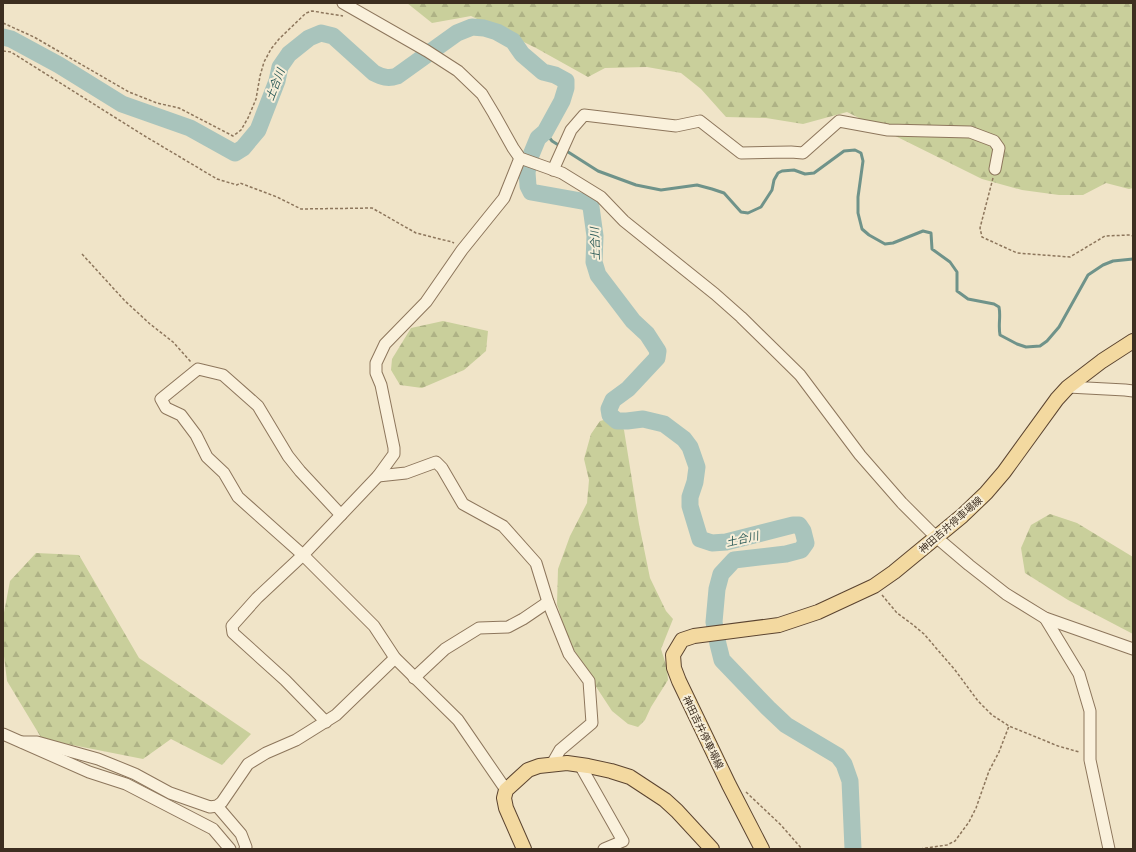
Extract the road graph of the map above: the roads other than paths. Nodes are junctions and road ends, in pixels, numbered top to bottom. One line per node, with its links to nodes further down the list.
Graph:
1 (343, 3): 2 (street)
2 (520, 158): 4 (street); 9 (street)
3 (995, 169): 4 (street)
4 (553, 170): 11 (street)
5 (1133, 341): 6 (main road, 神田吉井停車場線)
6 (1068, 387): 7 (street); 11 (main road, 神田吉井停車場線)
7 (1129, 390): 8 (street)
8 (1133, 399)
9 (378, 476): 10 (street); 13 (street)
10 (341, 514): 12 (street); 12 (street)
11 (936, 537): 14 (street); 30 (main road, 神田吉井停車場線)
12 (303, 555): 16 (street); 18 (street)
13 (548, 602): 17 (street); 21 (street)
14 (1045, 618): 15 (street); 31 (street)
15 (1133, 649)
16 (395, 658): 17 (street); 18 (street)
17 (414, 678): 23 (street)
18 (326, 722): 24 (street)
19 (3, 734): 20 (street)
20 (22, 742): 24 (street); 25 (street)
21 (552, 764): 22 (main road); 23 (main road)
22 (580, 765): 28 (street); 29 (main road)
23 (506, 790): 27 (main road)
24 (217, 806): 26 (street)
25 (230, 849)
26 (246, 849)
27 (524, 849)
28 (604, 849)
29 (712, 849)
30 (762, 849)
31 (1109, 849)

